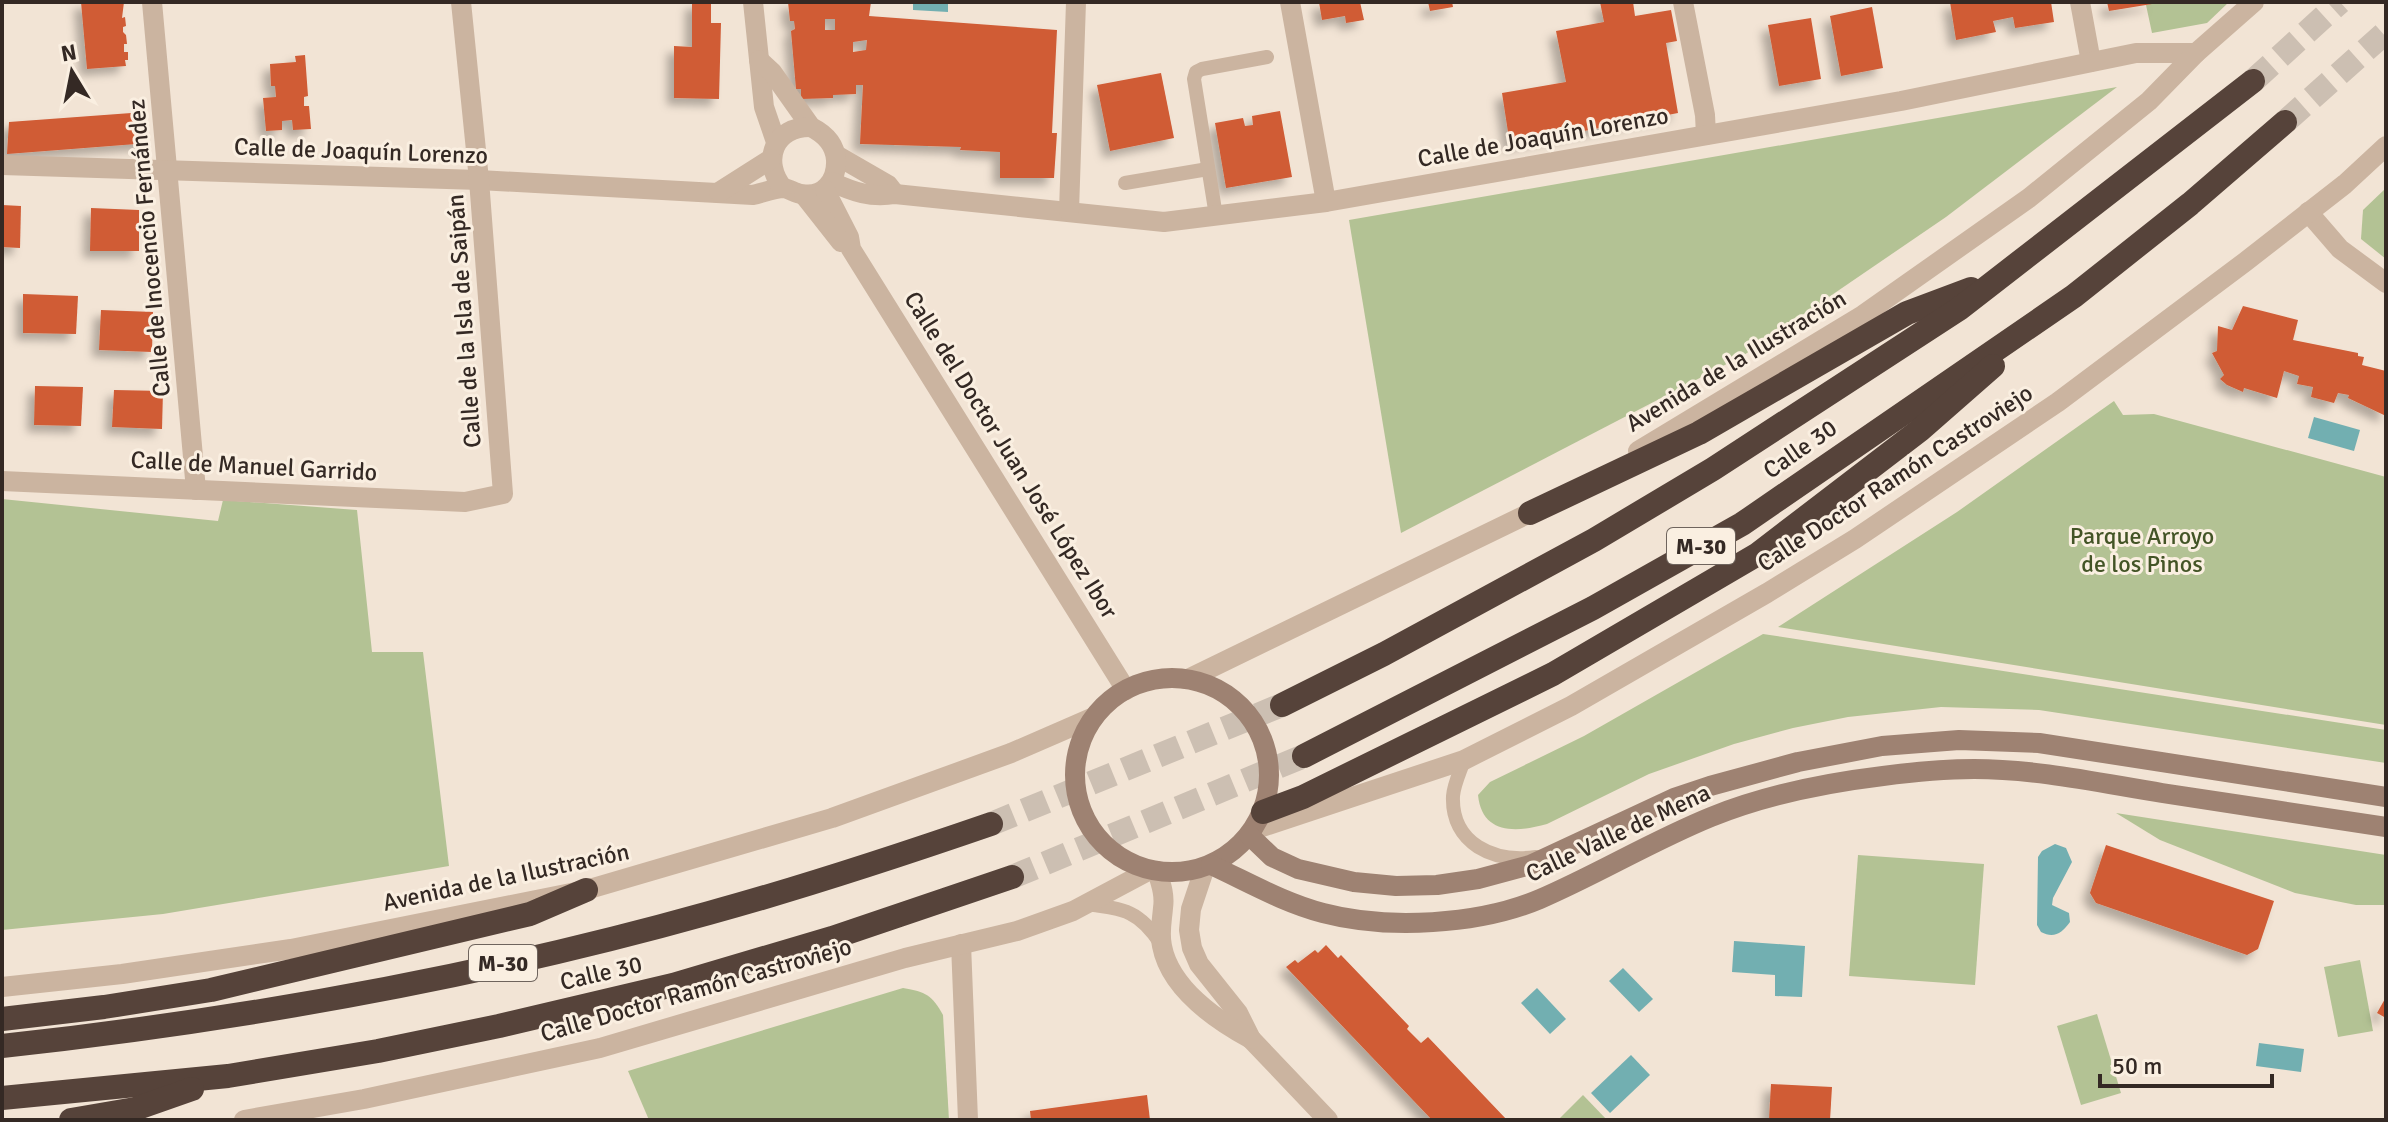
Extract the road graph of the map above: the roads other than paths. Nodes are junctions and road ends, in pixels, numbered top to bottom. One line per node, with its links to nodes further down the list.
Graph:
1 (152, 2): 24 (street, Calle de Inocencio Fernández)
2 (461, 2): 25 (street, Calle de la Isla de Saipán)
3 (753, 2): 12 (street)
4 (1076, 2): 33 (street)
5 (1290, 2): 32 (street)
6 (1683, 2): 18 (street)
7 (2080, 2): 13 (street)
8 (2254, 2): 10 (street, Avenida de la Ilustración)
9 (2136, 53): 10 (street, Calle de Joaquín Lorenzo); 13 (street, Calle de Joaquín Lorenzo); 15 (street)
10 (2196, 53): 15 (street, Avenida de la Ilustración)
11 (1267, 57): 23 (lane)
12 (759, 60): 17 (street); 20 (street)
13 (2091, 62): 18 (street, Calle de Joaquín Lorenzo)
14 (2253, 81): 37 (highway, Calle 30 / M-30)
15 (2149, 101): 43 (street, Avenida de la Ilustración)
16 (2285, 122): 39 (highway, Calle 30 / M-30)
17 (811, 127): 20 (street); 21 (street)
18 (1706, 135): 32 (street, Calle de Joaquín Lorenzo)
19 (2386, 146): 34 (street, Calle Doctor Ramón Castroviejo)
20 (774, 151): 28 (street); 29 (street)
21 (836, 155): 27 (street); 30 (street)
22 (2, 165): 24 (street, Calle de Joaquín Lorenzo)
23 (1208, 169): 26 (lane); 35 (lane)
24 (169, 171): 25 (street, Calle de Joaquín Lorenzo); 41 (street, Calle de Inocencio Fernández)
25 (479, 180): 29 (street, Calle de Joaquín Lorenzo); 42 (street, Calle de la Isla de Saipán)
26 (1125, 183)
27 (828, 186): 30 (street, Calle de Joaquín Lorenzo); 31 (street); 36 (street, Calle del Doctor Juan José López Ibor)
28 (783, 188): 29 (street, Calle de Joaquín Lorenzo); 31 (street, Calle de Joaquín Lorenzo)
29 (719, 192)
30 (895, 194): 33 (street, Calle de Joaquín Lorenzo)
31 (804, 195): 36 (street, Calle del Doctor Juan José López Ibor)
32 (1326, 202): 35 (street, Calle de Joaquín Lorenzo)
33 (1069, 211): 35 (street, Calle de Joaquín Lorenzo)
34 (2308, 212): 38 (street); 49 (street, Calle Doctor Ramón Castroviejo)
35 (1216, 216)
36 (851, 249): 45 (street, Calle del Doctor Juan José López Ibor)
37 (2003, 276): 43 (highway); 46 (highway, Calle 30 / M-30)
38 (2386, 283)
39 (2074, 296): 48 (highway, Calle 30 / M-30); 52 (highway)
40 (2, 481): 41 (street, Calle de Manuel Garrido)
41 (196, 490): 42 (street, Calle de Manuel Garrido)
42 (503, 494)
43 (1530, 513): 44 (street, Avenida de la Ilustración)
44 (1188, 679): 45 (main road); 52 (main road)
45 (1126, 690): 47 (main road)
46 (1282, 705)
47 (1094, 717): 56 (main road); 58 (street, Avenida de la Ilustración)
48 (1304, 756)
49 (1464, 760): 52 (street, Calle Doctor Ramón Castroviejo); 54 (lane)
50 (2386, 797): 54 (main road, Calle Valle de Mena)
51 (991, 824): 65 (highway, Calle 30 / M-30)
52 (1255, 826): 54 (main road, Calle Valle de Mena); 55 (main road)
53 (2386, 827): 55 (main road, Calle Valle de Mena)
54 (1556, 855)
55 (1208, 866): 56 (main road); 64 (street)
56 (1154, 871): 59 (street, Calle Doctor Ramón Castroviejo); 61 (street)
57 (1012, 877): 66 (highway, Calle 30 / M-30)
58 (586, 890): 62 (street, Avenida de la Ilustración); 63 (highway)
59 (1085, 904): 60 (street, Calle Doctor Ramón Castroviejo); 61 (lane)
60 (961, 944): 69 (street, Calle Doctor Ramón Castroviejo); 70 (street)
61 (1161, 945): 64 (street)
62 (2, 987)
63 (2, 1019)
64 (1251, 1039): 71 (street)
65 (2, 1046)
66 (228, 1076): 67 (highway, Calle 30 / M-30); 68 (highway)
67 (2, 1098)
68 (71, 1120)
69 (244, 1120)
70 (968, 1120)
71 (1328, 1120)

